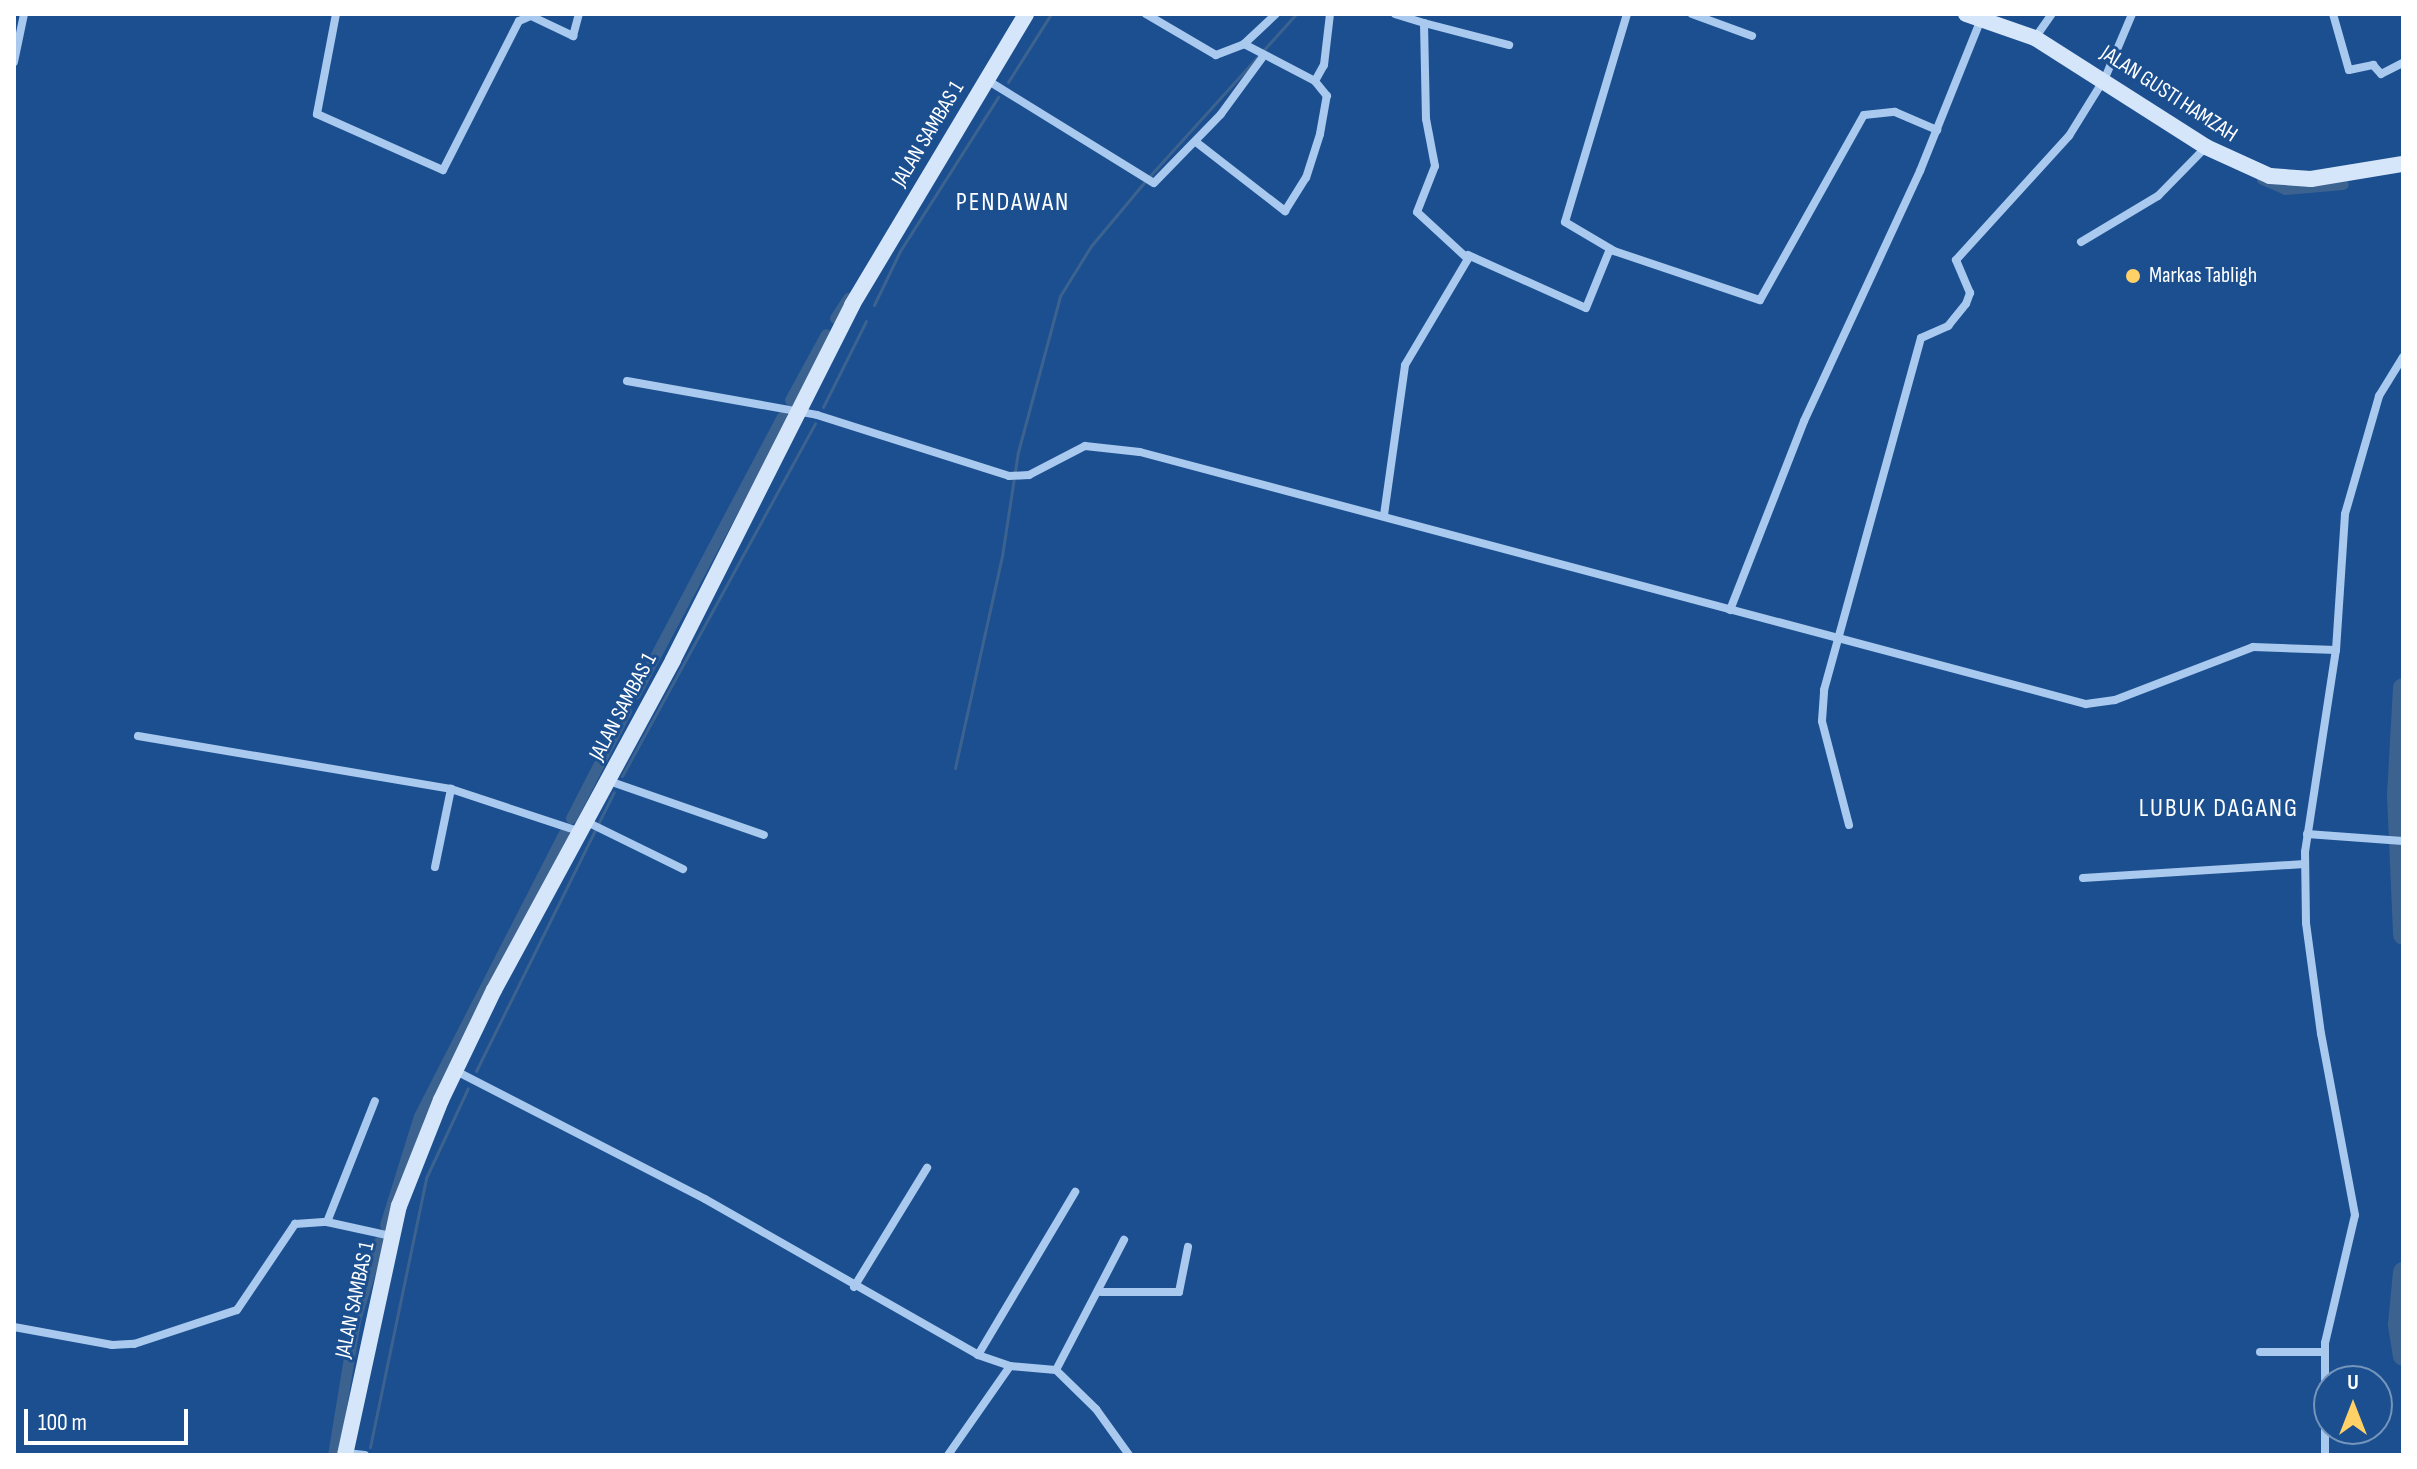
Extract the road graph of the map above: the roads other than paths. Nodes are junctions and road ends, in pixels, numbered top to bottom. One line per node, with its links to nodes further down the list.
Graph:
1 (24, 14): 23 (street)
2 (336, 14): 3 (street)
3 (579, 14)
4 (1026, 14): 26 (street, JALAN SAMBAS 1)
5 (1146, 14): 21 (street)
6 (1276, 14): 21 (street)
7 (1330, 14): 27 (street)
8 (1395, 14): 16 (street)
9 (1627, 14): 33 (street)
10 (1692, 14): 17 (street)
11 (1724, 14): 17 (street)
12 (2052, 14): 19 (street)
13 (2132, 14): 25 (street)
14 (2333, 14): 24 (street)
15 (1973, 16): 19 (street, JALAN GUSTI HAMZAH); 28 (street)
16 (1424, 23): 20 (street); 34 (street)
17 (1720, 24): 18 (street)
18 (1752, 36)
19 (2035, 38): 25 (street, JALAN GUSTI HAMZAH)
20 (1509, 45)
21 (1246, 46): 22 (street)
22 (1260, 56): 27 (street); 29 (street)
23 (14, 62)
24 (2403, 63)
25 (2105, 78): 30 (street, JALAN GUSTI HAMZAH); 40 (street)
26 (987, 80): 29 (street); 37 (street, JALAN SAMBAS 1)
27 (1315, 81): 29 (street)
28 (1937, 130): 33 (street); 39 (street)
29 (1196, 142)
30 (2206, 147): 31 (street, JALAN GUSTI HAMZAH); 32 (street)
31 (2400, 166)
32 (2081, 242)
33 (1610, 249): 34 (street)
34 (1468, 255): 38 (street)
35 (2403, 357): 41 (street)
36 (627, 381): 37 (street)
37 (797, 410): 38 (street); 43 (street, JALAN SAMBAS 1)
38 (1384, 515): 39 (street)
39 (1730, 610): 40 (street)
40 (1834, 638): 41 (street); 46 (street)
41 (2336, 650): 47 (street)
42 (138, 736): 44 (street)
43 (609, 781): 45 (street, JALAN SAMBAS 1); 48 (street)
44 (451, 789): 45 (street); 51 (street)
45 (585, 825): 52 (street); 54 (street, JALAN SAMBAS 1)
46 (1849, 825)
47 (2307, 834): 49 (street); 50 (street)
48 (764, 835)
49 (2403, 841)
50 (2305, 864): 53 (street); 66 (street)
51 (435, 867)
52 (683, 869)
53 (2083, 878)
54 (455, 1071): 59 (street, JALAN SAMBAS 1); 62 (street)
55 (375, 1101): 58 (street)
56 (927, 1168): 62 (street)
57 (1075, 1192): 67 (street)
58 (327, 1222): 59 (street); 64 (street)
59 (391, 1236): 70 (street, JALAN SAMBAS 1)
60 (1124, 1240): 63 (street)
61 (1188, 1247): 63 (street)
62 (854, 1287): 67 (street)
63 (1101, 1292): 69 (street)
64 (14, 1327)
65 (2260, 1352): 66 (street)
66 (2324, 1352): 74 (street)
67 (978, 1355): 68 (street)
68 (1010, 1366): 69 (street); 72 (street)
69 (1056, 1370): 73 (street)
70 (345, 1454): 71 (street)
71 (365, 1455)
72 (948, 1455)
73 (1129, 1455)
74 (2325, 1455)

